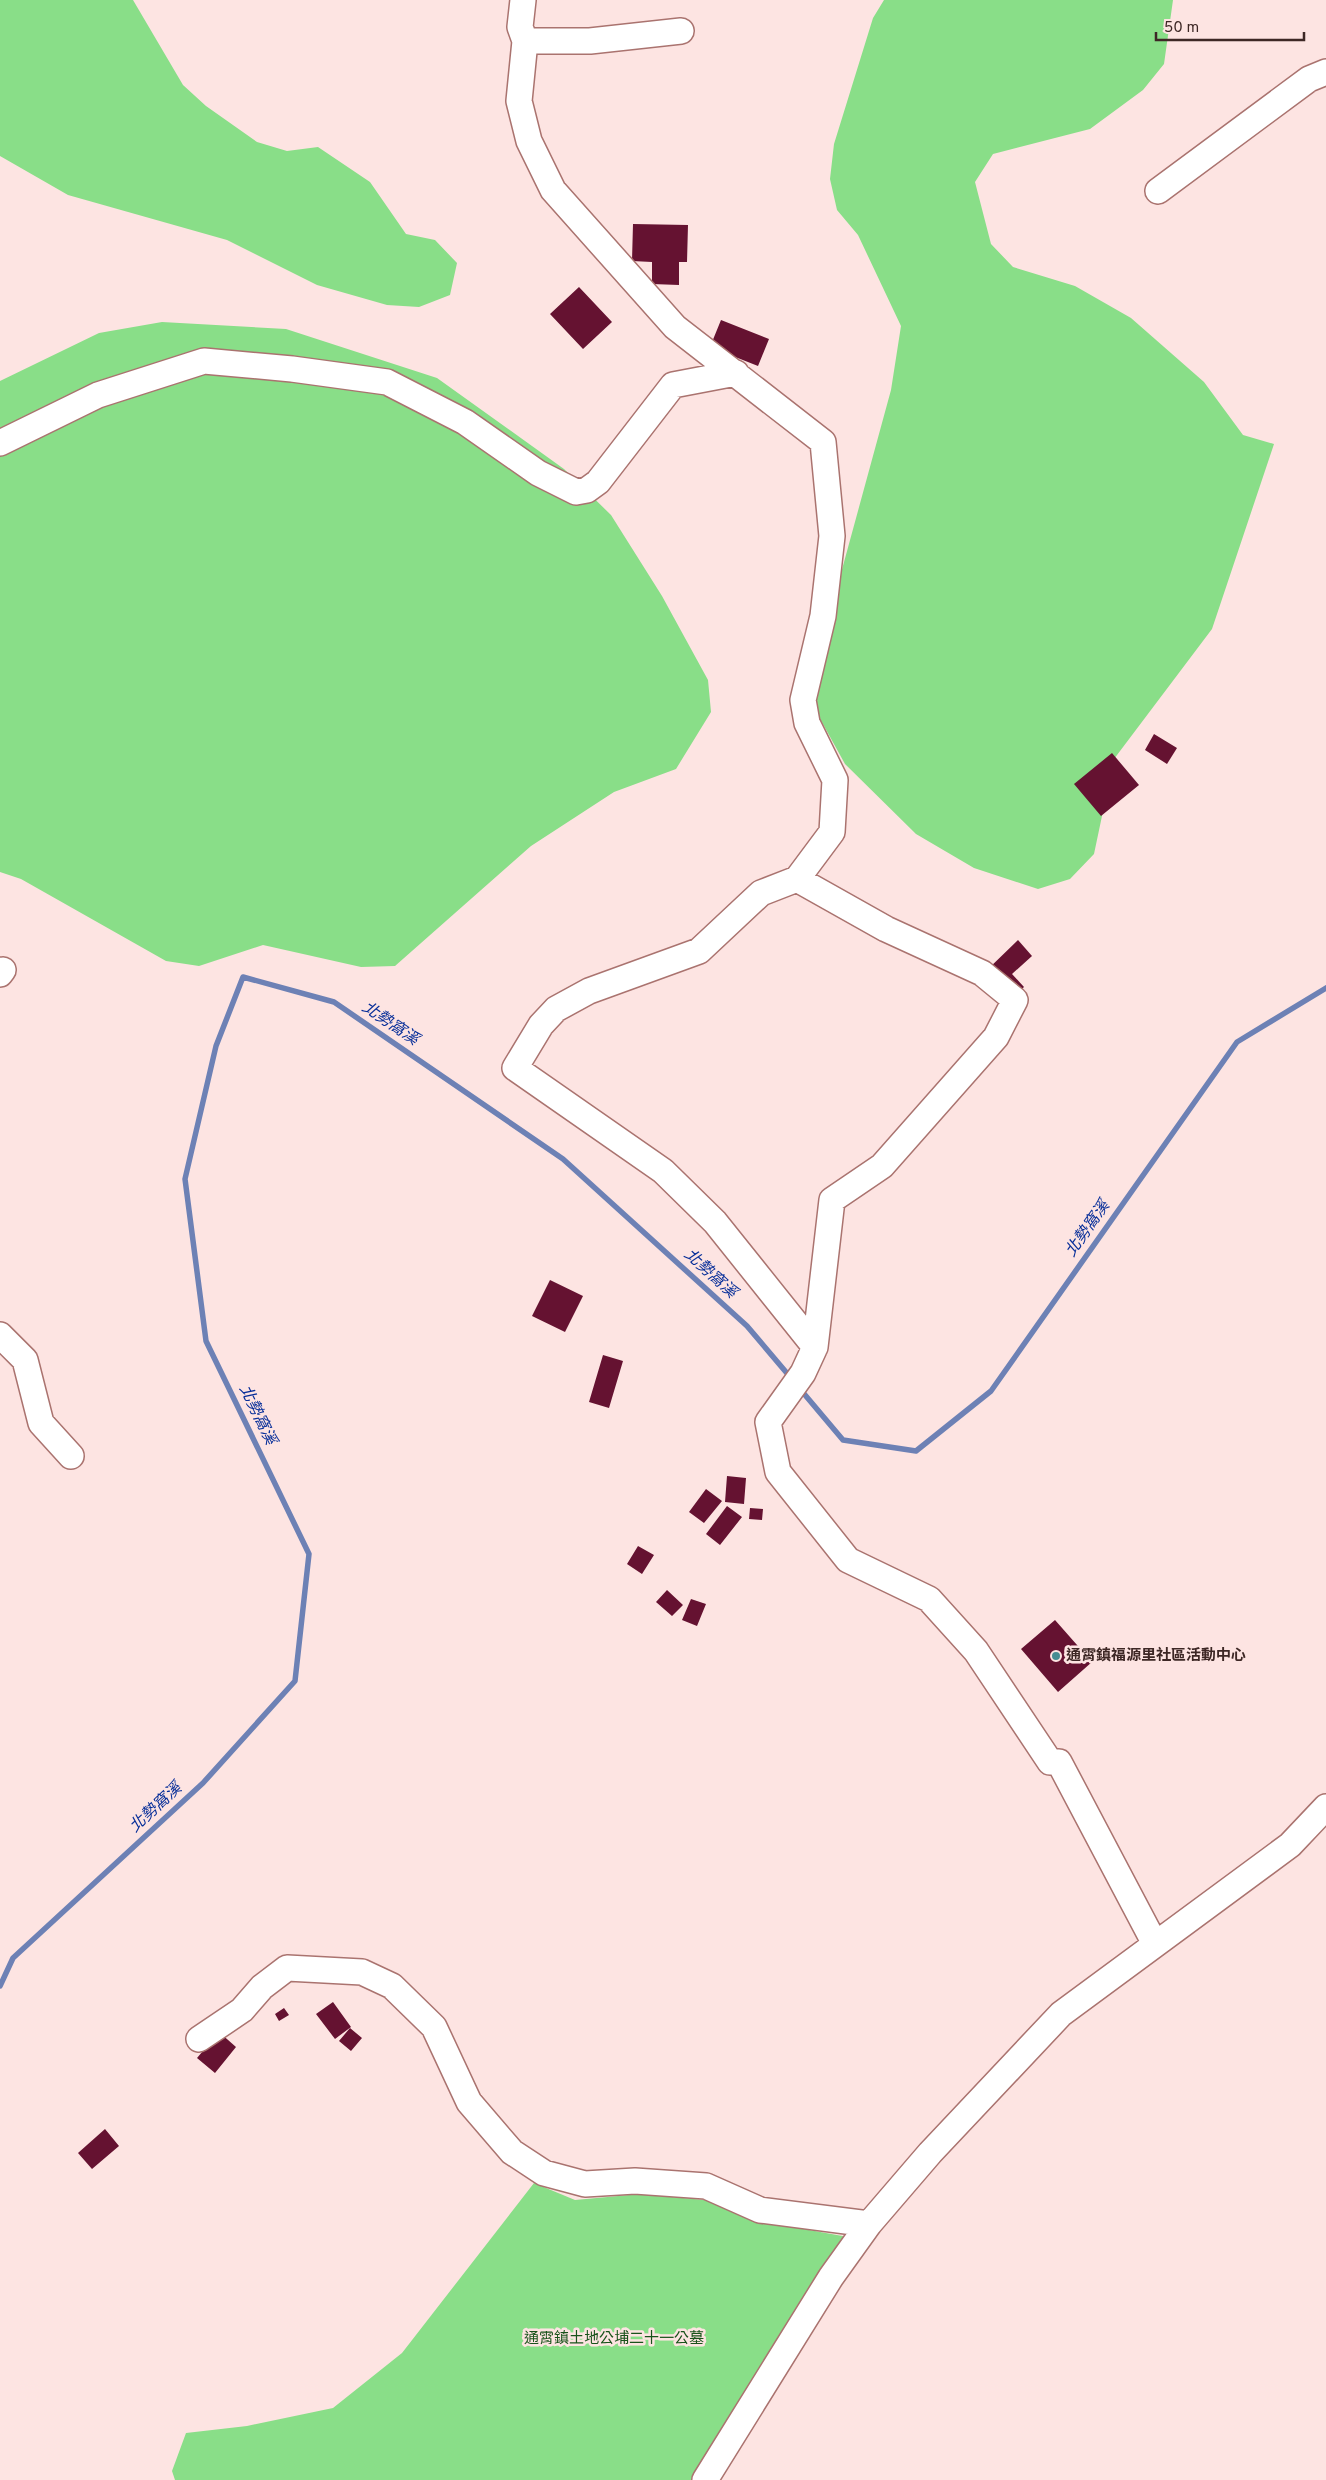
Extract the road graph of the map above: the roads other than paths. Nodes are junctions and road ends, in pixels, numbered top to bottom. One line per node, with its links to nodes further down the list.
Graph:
1 (523, 0): 3 (street)
2 (681, 31): 3 (street)
3 (525, 40): 6 (street)
4 (1326, 72): 5 (street)
5 (1158, 191)
6 (736, 374): 7 (street); 8 (street)
7 (0, 443)
8 (797, 879): 10 (street); 10 (street)
9 (0, 1335): 11 (street)
10 (815, 1347): 13 (street)
11 (71, 1456)
12 (1326, 1807): 13 (street)
13 (1155, 1944): 15 (street)
14 (199, 2039): 15 (street)
15 (869, 2224): 16 (street)
16 (705, 2480)

